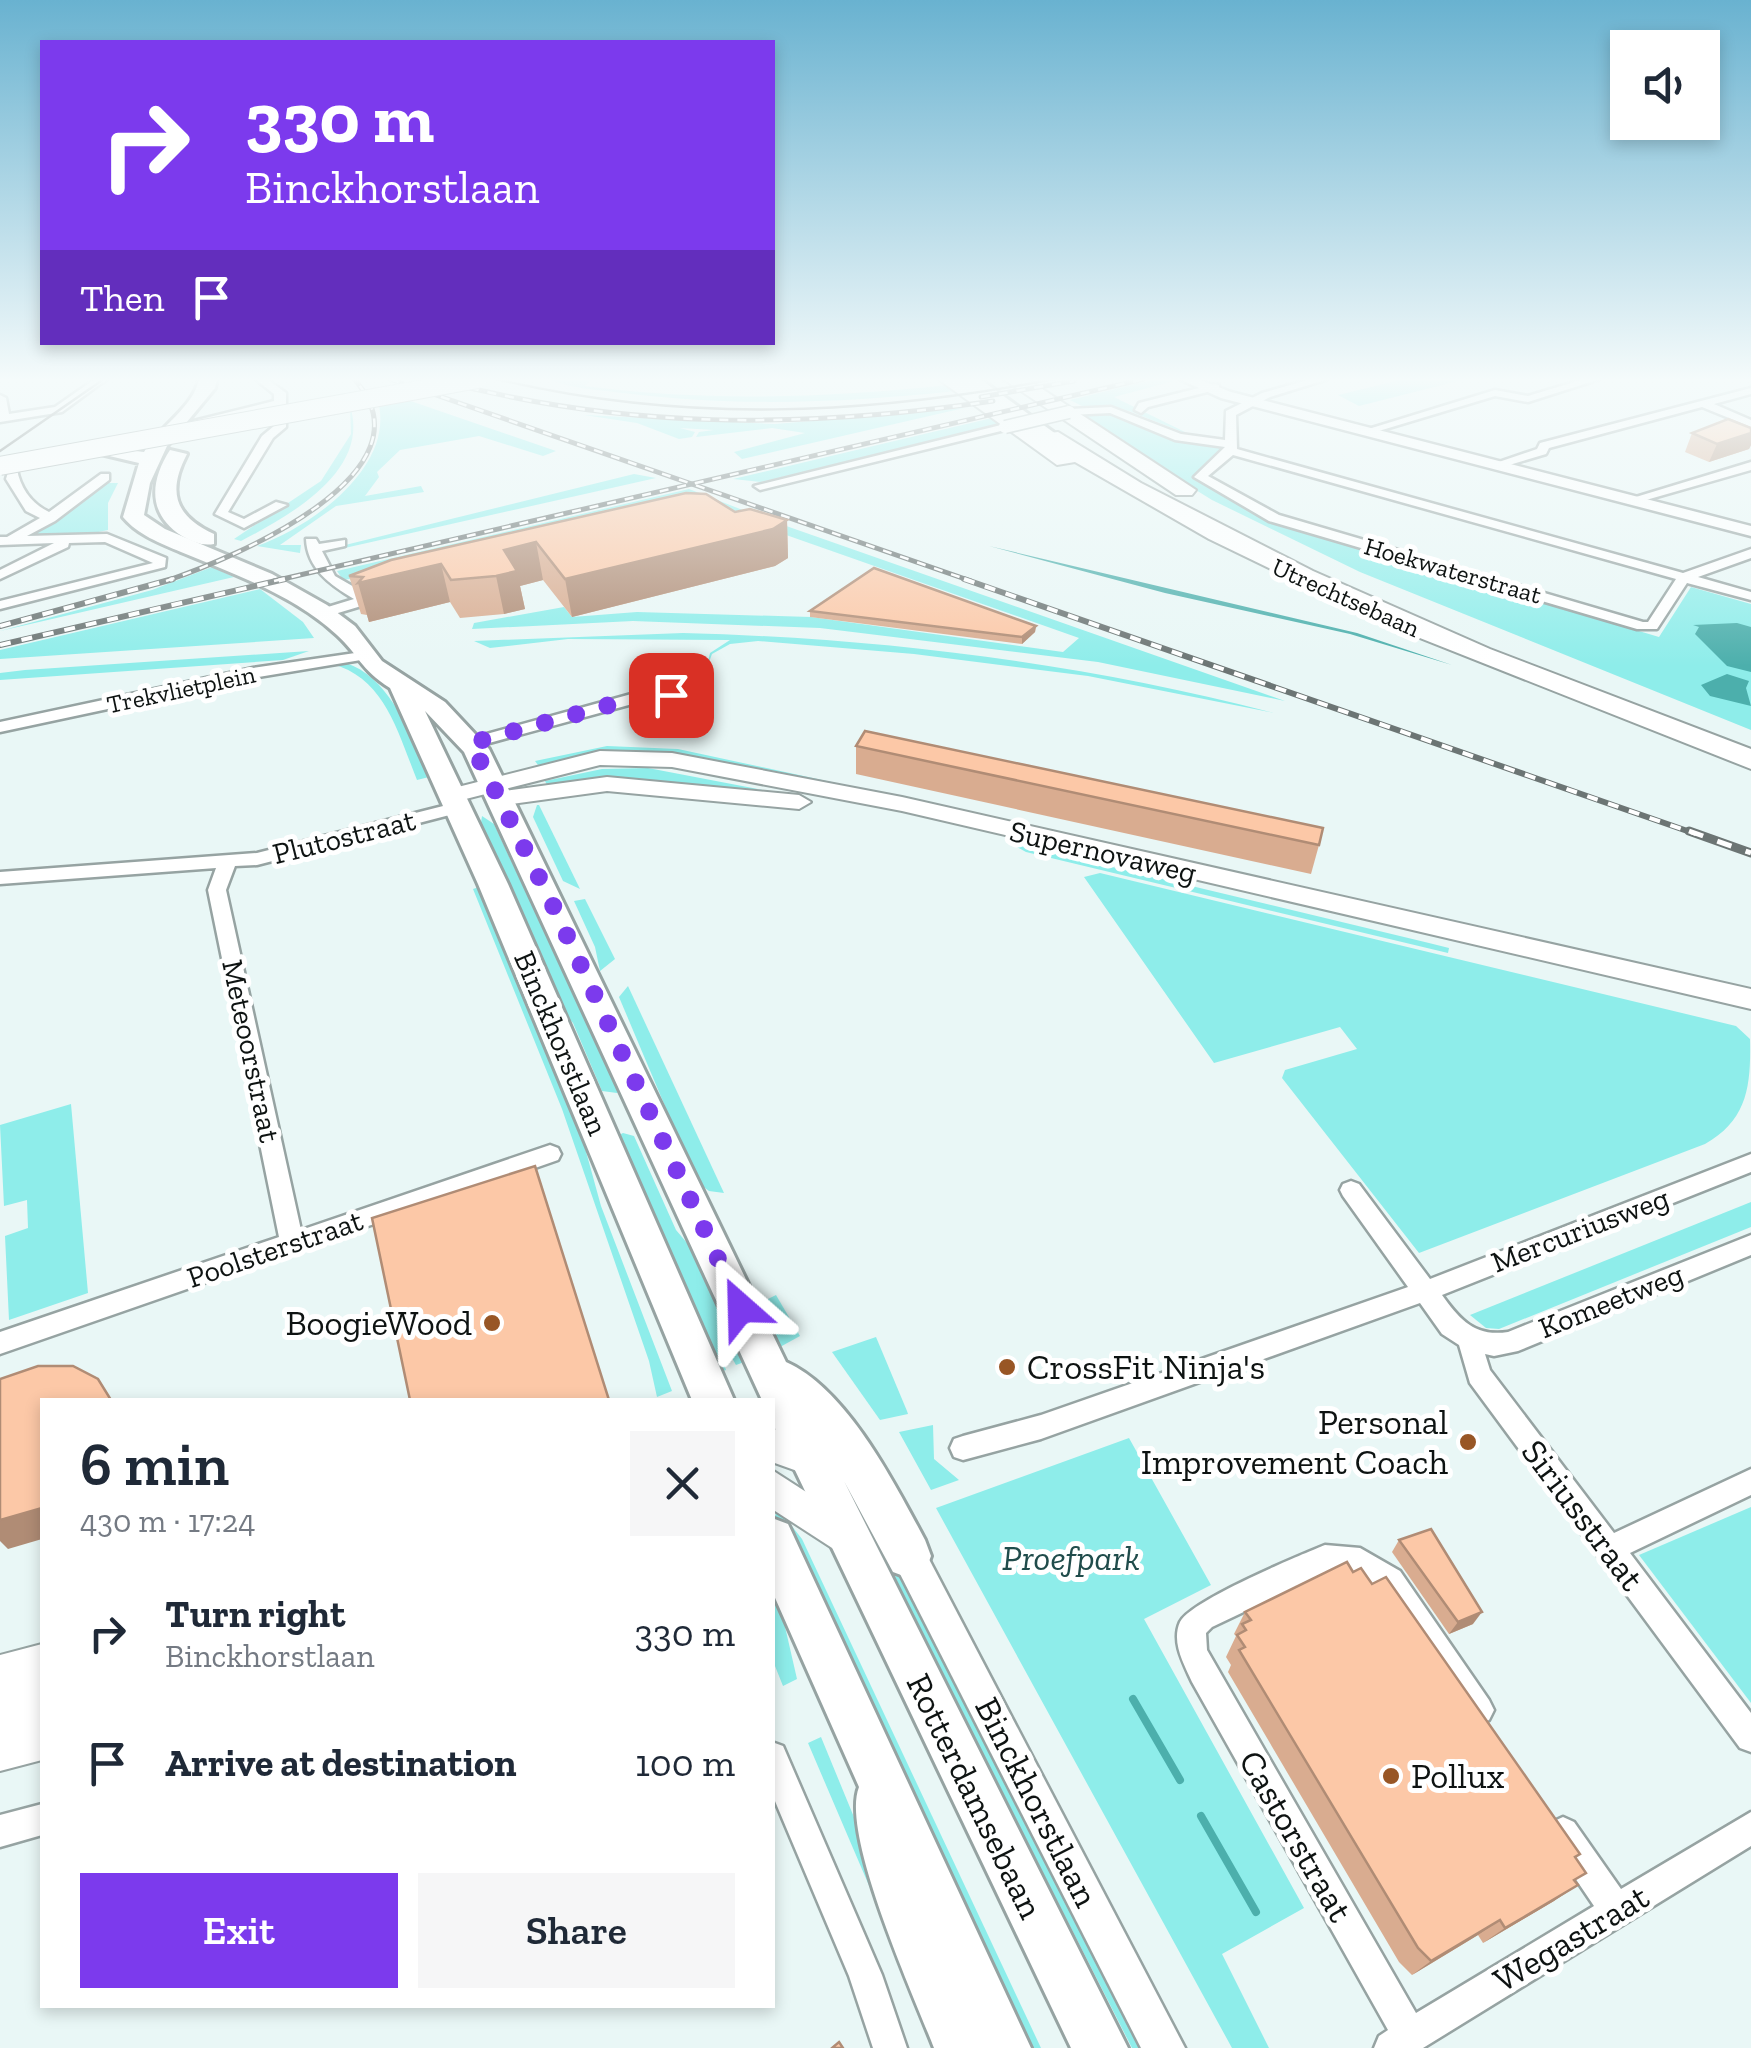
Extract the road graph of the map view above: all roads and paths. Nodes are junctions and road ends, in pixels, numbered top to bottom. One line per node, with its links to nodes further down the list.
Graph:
1 (8, 475): 18 (street)
2 (153, 475): 31 (main road, Binckhorstlaan)
3 (165, 475): 31 (main road, Binckhorstlaan)
4 (245, 475): 17 (street)
5 (807, 475): 15 (street, bridge)
6 (1092, 475): 32 (highway)
7 (1128, 475): 32 (highway, Utrechtsebaan)
8 (1143, 475): 21 (highway, Utrechtsebaan)
9 (1160, 475): 21 (highway)
10 (1201, 475): 26 (street, Hoekwaterstraat)
11 (1325, 475): 26 (street)
12 (1536, 475): 16 (street)
13 (1721, 475): 16 (street)
14 (105, 477): 18 (street)
15 (760, 486)
16 (1632, 500): 19 (street)
17 (226, 505)
18 (50, 518): 22 (street)
19 (1751, 531)
20 (70, 540): 22 (street); 25 (street); 30 (street)
21 (1254, 540): 38 (highway, Utrechtsebaan)
22 (4, 542)
23 (340, 543): 29 (street)
24 (1751, 553): 26 (street)
25 (0, 575)
26 (1684, 577): 28 (street)
27 (402, 591): 29 (street)
28 (1751, 596)
29 (366, 600): 31 (street)
30 (0, 605)
31 (332, 609): 33 (main road, Binckhorstlaan)
32 (1412, 628): 39 (highway, Utrechtsebaan)
33 (362, 656): 34 (main road, Binckhorstlaan); 36 (street, Trekvlietplein)
34 (402, 689): 37 (main road, Binckhorstlaan); 41 (main road, Binckhorstlaan)
35 (697, 694): 37 (street)
36 (0, 727)
37 (471, 743): 40 (main road, Binckhorstlaan)
38 (1751, 744)
39 (1751, 760)
40 (496, 792): 41 (main road, Supernovaweg); 44 (main road, Supernovaweg); 45 (main road, Supernovaweg); 47 (main road, Binckhorstlaan)
41 (456, 801): 42 (street, Plutostraat); 46 (main road, Binckhorstlaan)
42 (228, 860): 43 (street, Plutostraat); 52 (street, Meteoorstraat)
43 (0, 878)
44 (1751, 999)
45 (1751, 1014)
46 (578, 1082): 47 (main road); 48 (main road, Binckhorstlaan)
47 (650, 1112): 48 (main road); 57 (main road, Binckhorstlaan)
48 (598, 1130): 58 (main road, Binckhorstlaan)
49 (550, 1154): 52 (street, Poolsterstraat)
50 (1745, 1163): 54 (street, Mercuriusweg)
51 (1351, 1190): 54 (street)
52 (292, 1243): 56 (street, Poolsterstraat)
53 (1751, 1244): 55 (street, Komeetweg)
54 (1426, 1291): 55 (street, Siriusstraat); 60 (street, Mercuriusweg)
55 (1470, 1339): 66 (street, Siriusstraat)
56 (0, 1343)
57 (771, 1371): 59 (main road, Binckhorstlaan); 67 (main road)
58 (708, 1395)
59 (791, 1442): 61 (main road); 64 (main road, Binckhorstlaan); 67 (main road)
60 (964, 1448)
61 (775, 1478)
62 (1751, 1482): 66 (street)
63 (775, 1487): 64 (main road)
64 (851, 1543): 87 (main road, Rotterdamsebaan)
65 (775, 1546): 77 (main road)
66 (1609, 1549): 73 (street, Siriusstraat)
67 (909, 1556): 88 (street, Binckhorstlaan)
68 (40, 1665): 69 (main road)
69 (0, 1675)
70 (40, 1704): 71 (main road)
71 (0, 1715)
72 (1492, 1728): 83 (street, Castorstraat)
73 (1751, 1736)
74 (40, 1740): 75 (main road)
75 (0, 1750)
76 (775, 1764): 84 (street)
77 (879, 1774): 85 (main road); 86 (main road)
78 (1548, 1810): 82 (street)
79 (40, 1821): 81 (street)
80 (1751, 1828): 82 (street, Wegastraat)
81 (0, 1831)
82 (1616, 1910): 83 (street, Wegastraat)
83 (1401, 2042)
84 (890, 2048)
85 (962, 2048)
86 (1003, 2048)
87 (1100, 2048)
88 (1164, 2048)

